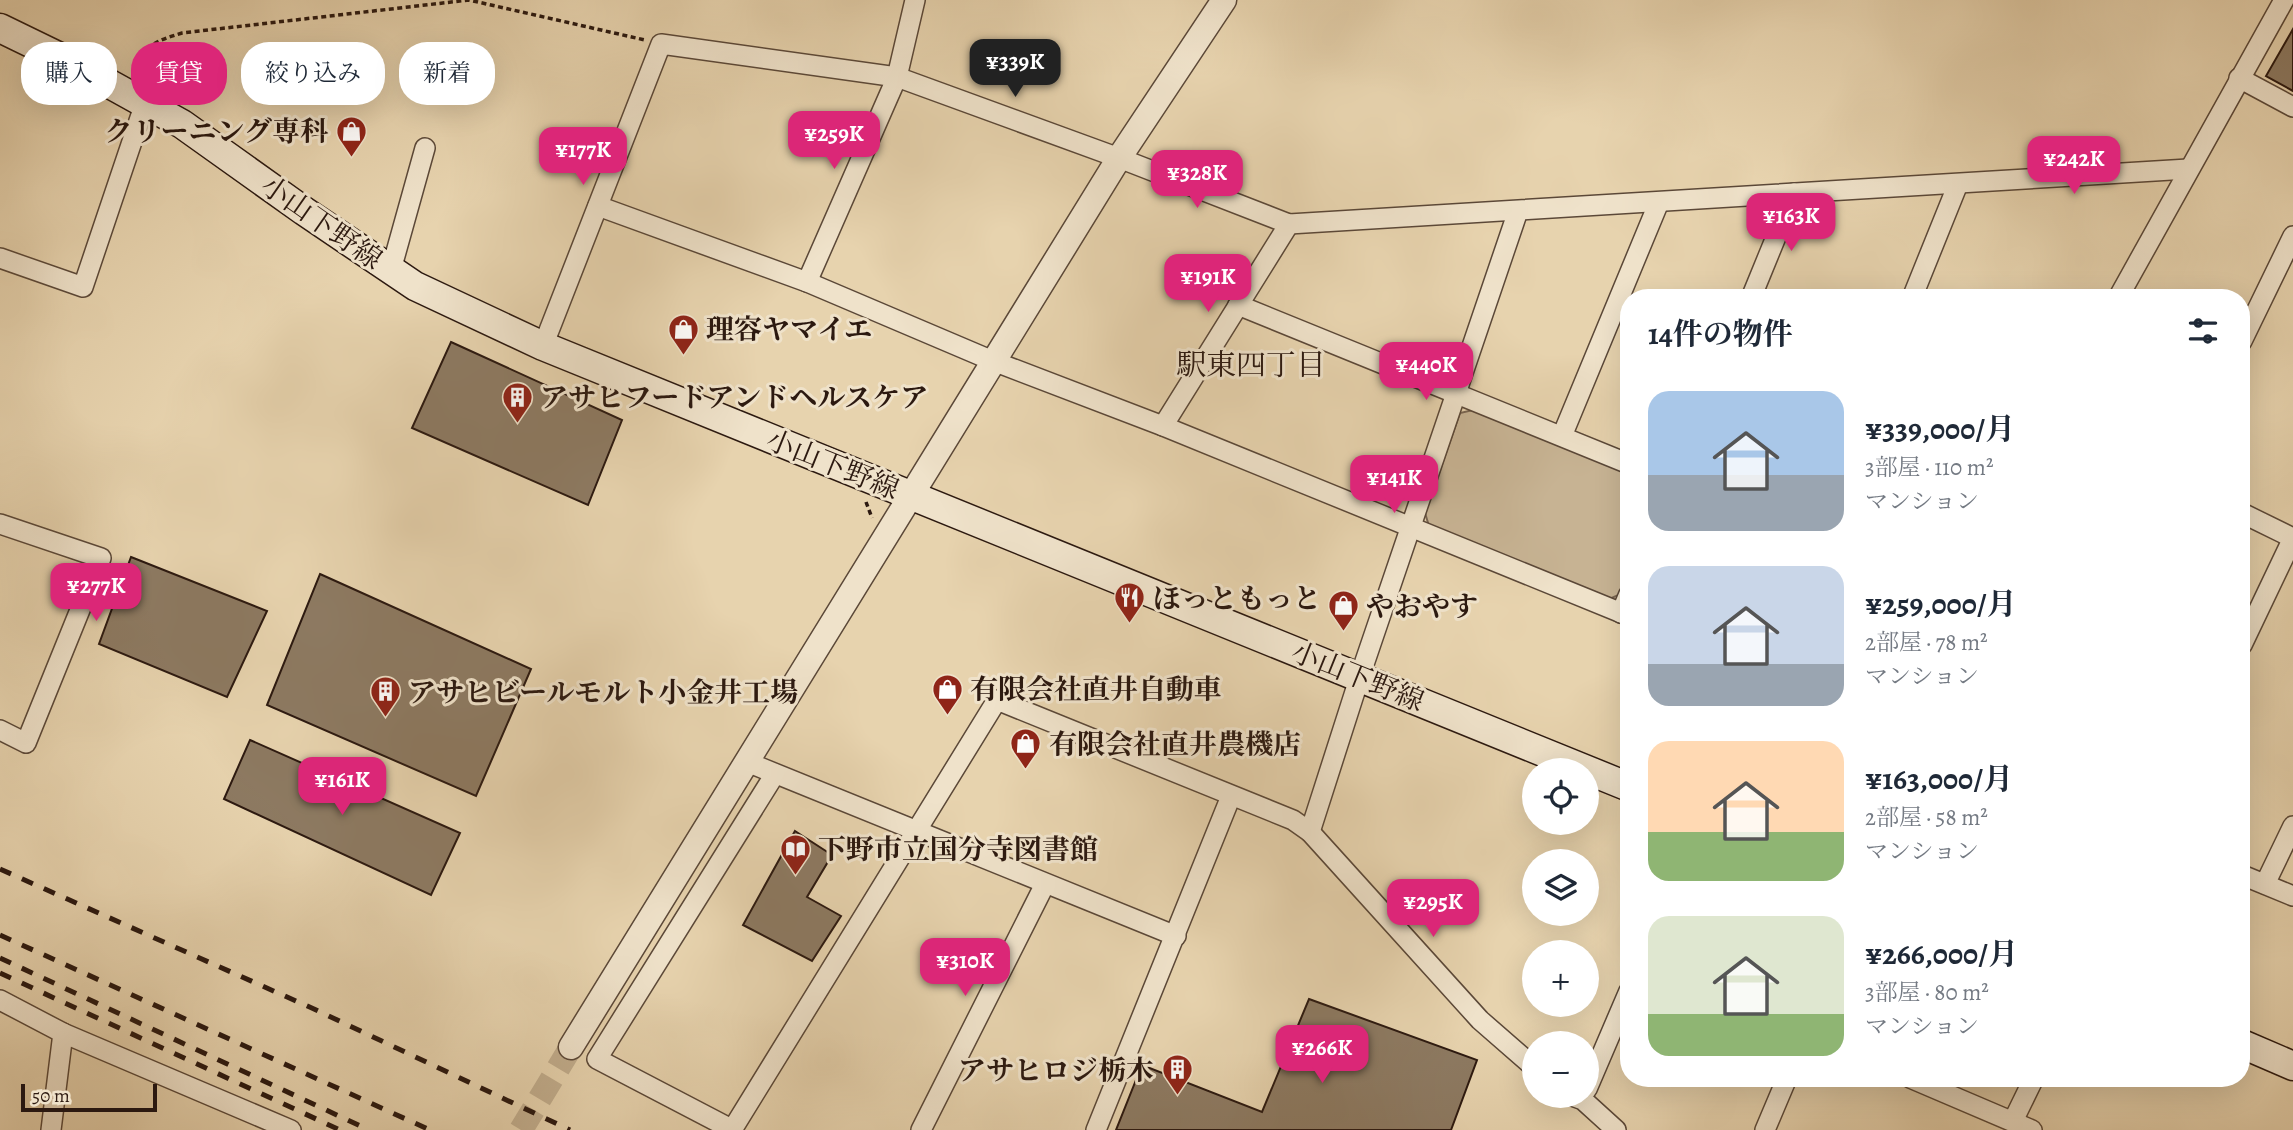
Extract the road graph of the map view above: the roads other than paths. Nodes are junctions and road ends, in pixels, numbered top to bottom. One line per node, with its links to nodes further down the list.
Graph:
1 (915, 0): 5 (street)
2 (1224, 0): 12 (street)
3 (2284, 0): 6 (street)
4 (0, 28): 7 (main road, 小山下野線)
5 (897, 77): 12 (street); 17 (street); 23 (street)
6 (2239, 78): 10 (street); 13 (street)
7 (131, 95)
8 (144, 105): 21 (street)
9 (149, 105): 22 (main road, 小山下野線)
10 (2293, 107)
11 (425, 148): 22 (street)
12 (1119, 158): 19 (street); 32 (street)
13 (2188, 169): 14 (street); 27 (street)
14 (1958, 184): 15 (street); 26 (street)
15 (1794, 193): 16 (street); 25 (street)
16 (1659, 202): 18 (street); 24 (street)
17 (598, 206): 23 (street); 31 (street)
18 (1518, 211): 19 (street); 33 (street)
19 (1289, 224): 28 (street)
20 (2293, 236): 30 (street)
21 (0, 258)
22 (391, 270): 31 (main road, 小山下野線)
23 (807, 282): 32 (street)
24 (1631, 289)
25 (1755, 289)
26 (1916, 289)
27 (2123, 289)
28 (1238, 305): 33 (street); 34 (street)
29 (1620, 320): 35 (street)
30 (2250, 325)
31 (543, 346): 37 (main road, 小山下野線)
32 (993, 361): 34 (street); 37 (street)
33 (1457, 393): 35 (street); 39 (street)
34 (1163, 426): 39 (street)
35 (1562, 436): 36 (street)
36 (1620, 460)
37 (910, 495): 44 (main road, 小山下野線); 46 (street)
38 (2250, 517): 41 (street)
39 (1411, 527): 42 (street); 44 (street)
40 (1, 529): 45 (street)
41 (2293, 538): 43 (street)
42 (1620, 613)
43 (2250, 628)
44 (1360, 677): 48 (main road, 小山下野線); 52 (street)
45 (0, 730)
46 (747, 762): 47 (street); 61 (street)
47 (775, 774): 51 (street); 73 (street)
48 (1620, 783)
49 (1231, 796): 51 (street); 52 (street); 57 (street)
50 (2293, 826): 55 (street)
51 (916, 830): 54 (street); 73 (street)
52 (1310, 832): 63 (street)
53 (2250, 878): 55 (street)
54 (1045, 884): 57 (street); 74 (street)
55 (2265, 884): 56 (street)
56 (2293, 896)
57 (1176, 936): 75 (street)
58 (0, 1000): 60 (street)
59 (1620, 1010): 64 (street)
60 (64, 1034): 71 (street); 72 (street)
61 (571, 1046)
62 (2250, 1047): 65 (main road)
63 (1522, 1057)
64 (1599, 1057)
65 (2293, 1066)
66 (1783, 1087): 77 (street)
67 (1932, 1087): 70 (street)
68 (2030, 1087): 70 (street)
69 (1595, 1108): 76 (street)
70 (2013, 1121): 78 (street)
71 (51, 1130)
72 (291, 1130)
73 (732, 1130)
74 (921, 1130)
75 (1096, 1130)
76 (1616, 1130)
77 (1765, 1130)
78 (2032, 1130)

